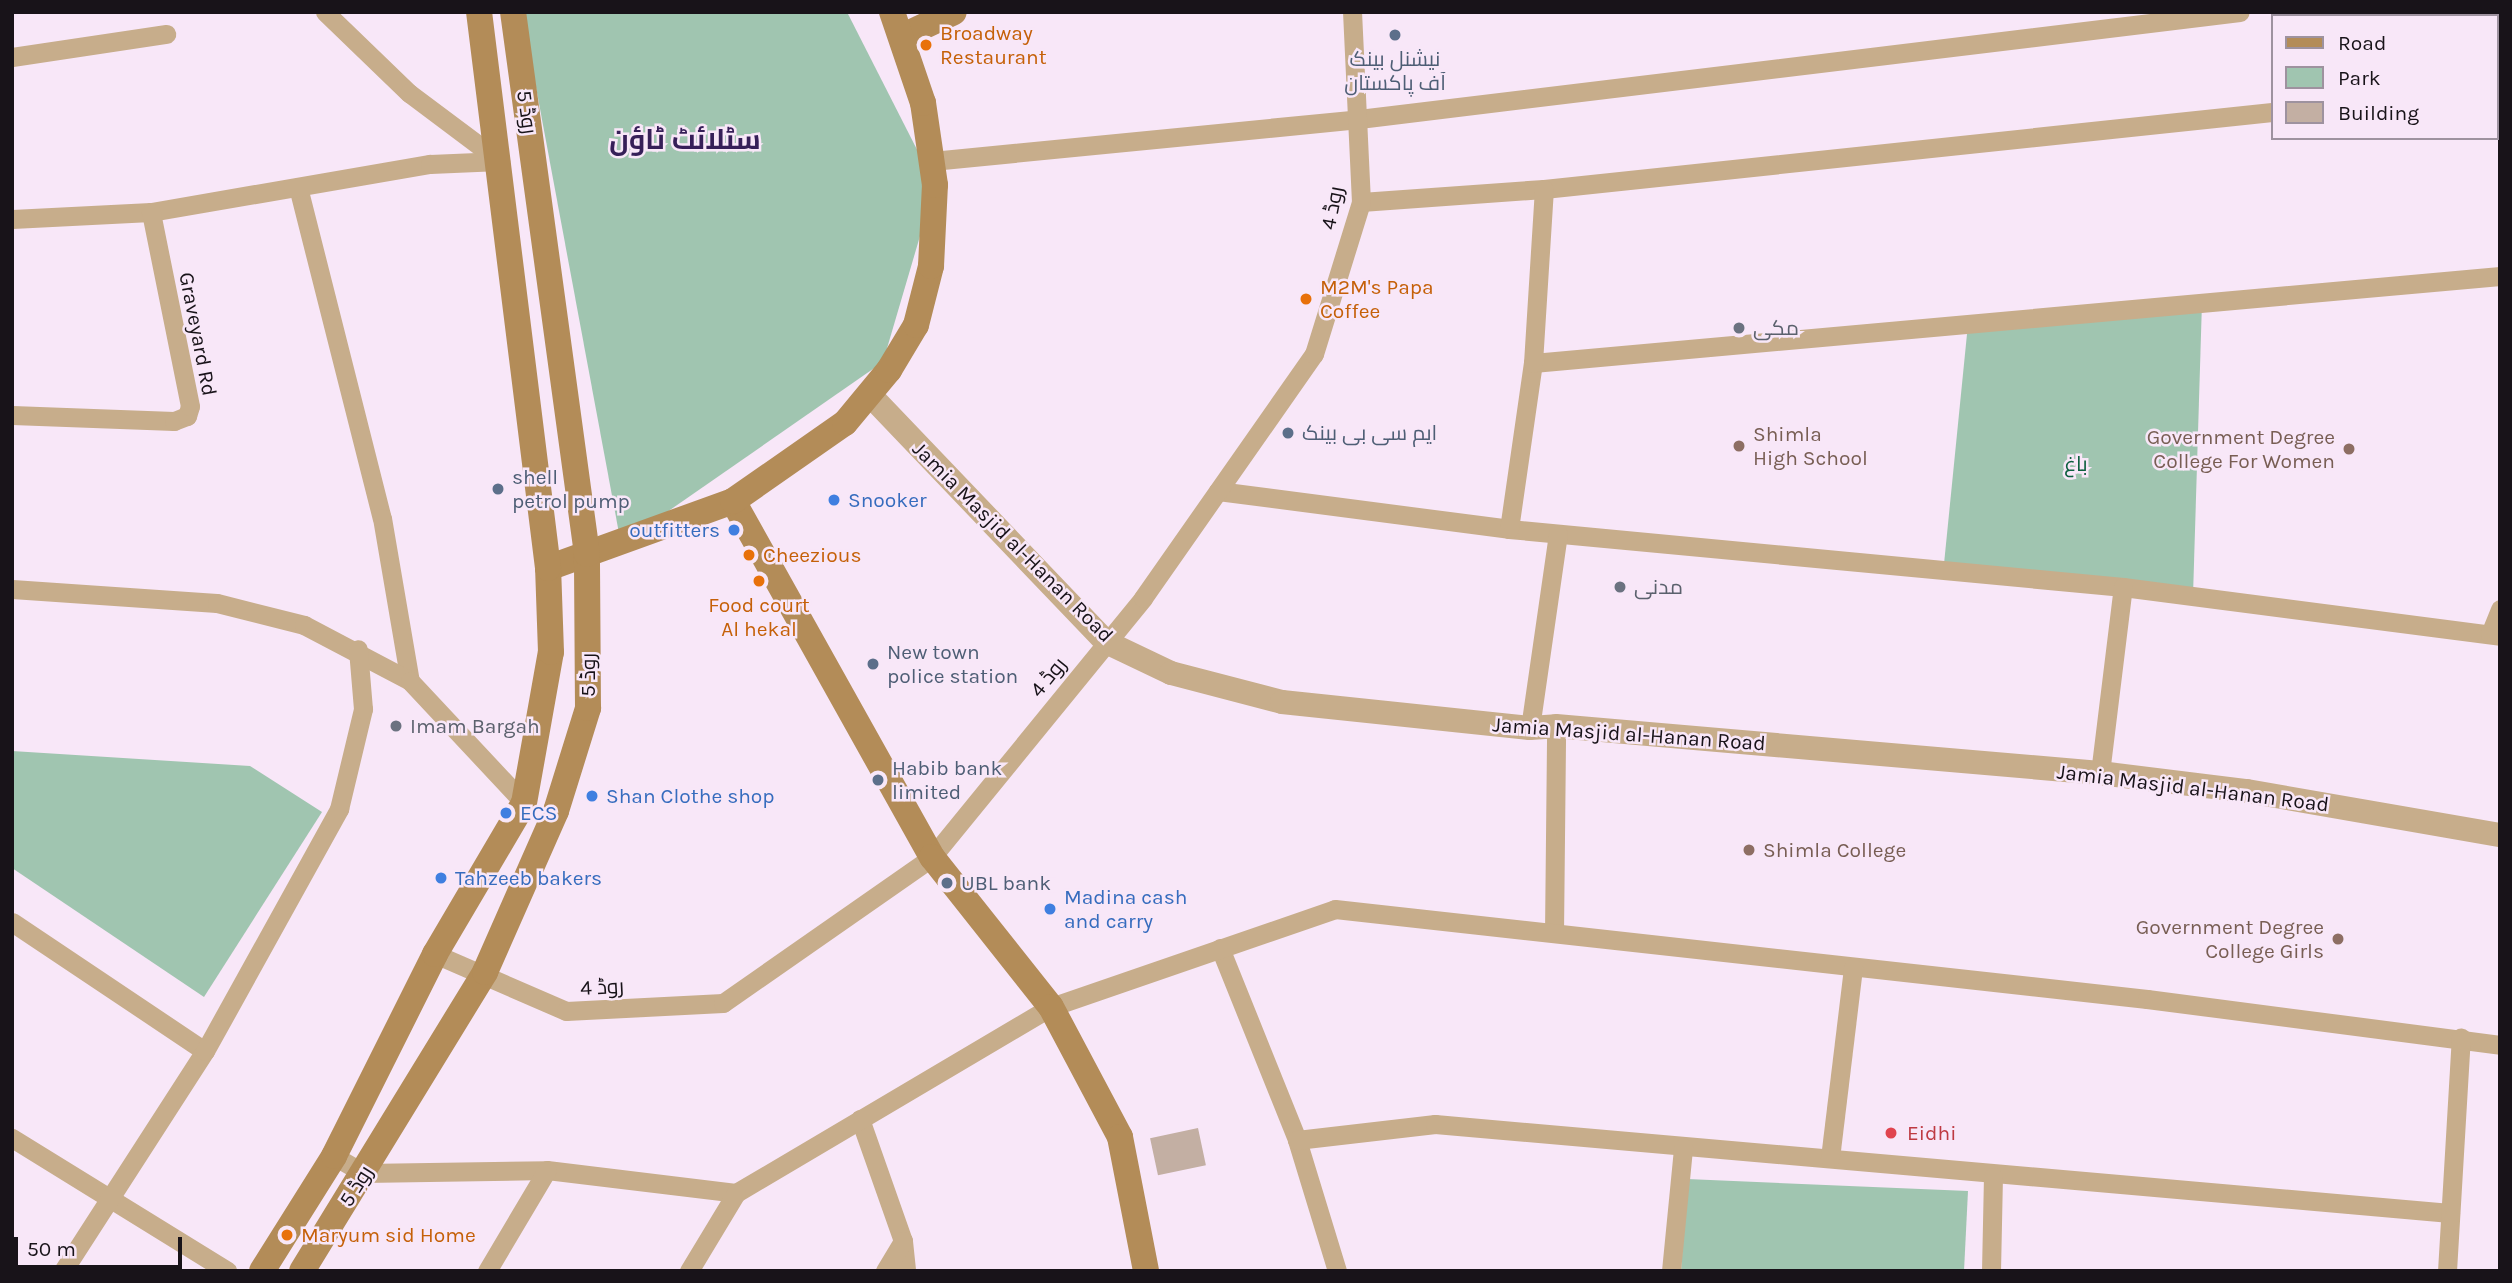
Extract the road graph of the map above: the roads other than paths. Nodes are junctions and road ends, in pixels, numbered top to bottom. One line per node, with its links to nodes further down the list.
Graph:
1 (325, 12): 12 (street)
2 (479, 12): 12 (main road, روڈ 5)
3 (513, 12): 27 (main road, روڈ 5)
4 (954, 12): 7 (main road)
5 (1352, 12): 11 (street, روڈ 4)
6 (2240, 12): 11 (street)
7 (897, 24): 13 (main road)
8 (166, 34): 9 (street)
9 (12, 57)
10 (2270, 112): 15 (street)
11 (1359, 119): 13 (street); 16 (street, روڈ 4)
12 (500, 161): 14 (street); 28 (main road, روڈ 5)
13 (932, 161): 21 (main road)
14 (298, 187): 17 (street); 35 (street)
15 (1544, 189): 16 (street); 20 (street)
16 (1361, 202): 23 (street, روڈ 4)
17 (151, 212): 18 (street); 22 (street, Graveyard Rd)
18 (12, 219)
19 (2500, 276): 20 (street)
20 (1533, 363): 25 (street)
21 (870, 395): 24 (main road); 33 (street, Jamia Masjid al-Hanan Road)
22 (12, 415)
23 (1218, 491): 25 (street); 33 (street, روڈ 4)
24 (733, 501): 27 (main road); 41 (main road)
25 (1509, 529): 26 (street)
26 (1558, 534): 29 (street); 37 (street)
27 (587, 554): 28 (main road); 47 (main road, روڈ 5)
28 (548, 568): 39 (main road, روڈ 5)
29 (2123, 587): 32 (street); 38 (street)
30 (12, 589): 34 (street)
31 (2500, 609): 32 (street)
32 (2495, 635)
33 (1106, 642): 37 (street, Jamia Masjid al-Hanan Road); 41 (street, روڈ 4)
34 (358, 649): 35 (street); 51 (street)
35 (410, 681): 39 (street)
36 (1556, 726): 37 (street, Jamia Masjid al-Hanan Road); 38 (street, Jamia Masjid al-Hanan Road); 43 (street)
37 (1530, 728)
38 (2100, 773): 40 (street, Jamia Masjid al-Hanan Road)
39 (524, 803): 45 (main road, روڈ 5)
40 (2500, 835)
41 (932, 857): 47 (street, روڈ 4); 48 (main road)
42 (12, 922): 51 (street)
43 (1555, 933): 44 (street); 46 (street)
44 (1220, 948): 48 (street); 54 (street)
45 (435, 954): 47 (street, روڈ 4); 56 (main road, روڈ 5)
46 (1853, 967): 49 (street); 57 (street)
47 (485, 972): 59 (main road, روڈ 5)
48 (1051, 1007): 52 (street); 73 (main road)
49 (2461, 1037): 50 (street); 63 (street)
50 (2500, 1045)
51 (205, 1051): 62 (street)
52 (860, 1119): 61 (street); 64 (street)
53 (12, 1138): 62 (street)
54 (1297, 1140): 55 (street); 74 (street)
55 (1683, 1148): 57 (street); 75 (street)
56 (334, 1156): 59 (street); 67 (main road, روڈ 5)
57 (1830, 1158): 60 (street)
58 (547, 1170): 59 (street); 61 (street); 69 (street)
59 (364, 1173): 68 (main road, روڈ 5)
60 (1993, 1177): 63 (street); 76 (street)
61 (736, 1193): 70 (street)
62 (111, 1201): 65 (street); 66 (street)
63 (2450, 1213): 77 (street)
64 (903, 1241): 71 (street); 72 (street)
65 (63, 1271)
66 (227, 1271)
67 (262, 1271)
68 (302, 1271)
69 (487, 1271)
70 (689, 1271)
71 (885, 1271)
72 (906, 1271)
73 (1146, 1271)
74 (1337, 1271)
75 (1671, 1271)
76 (1991, 1271)
77 (2447, 1271)

